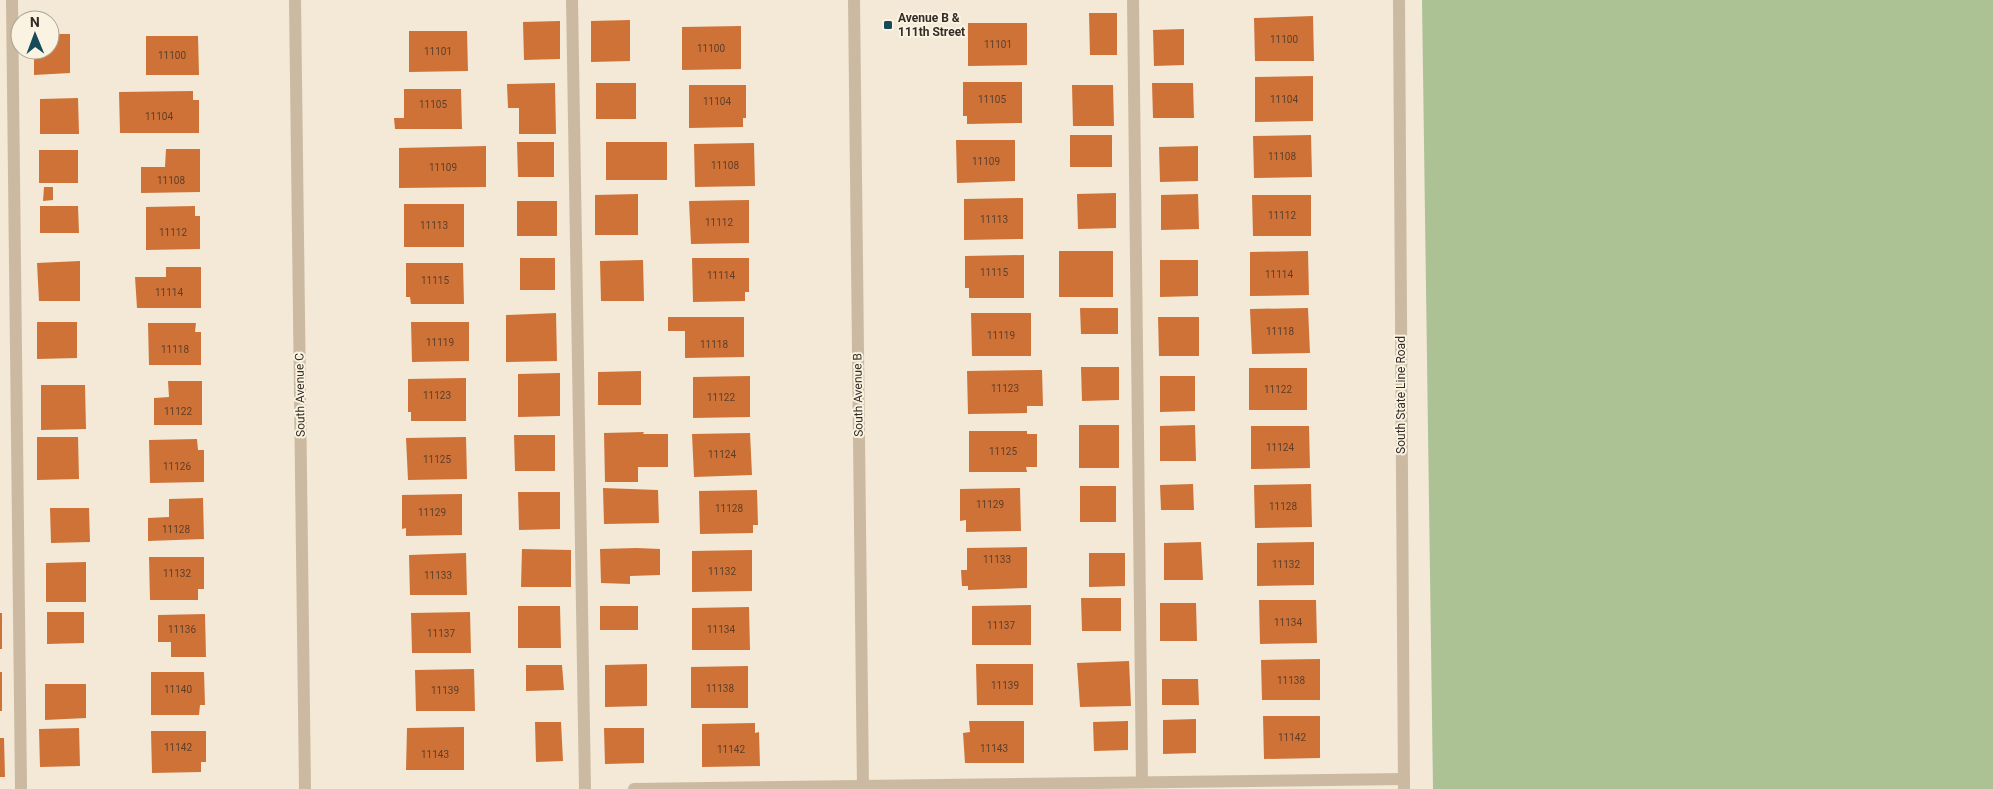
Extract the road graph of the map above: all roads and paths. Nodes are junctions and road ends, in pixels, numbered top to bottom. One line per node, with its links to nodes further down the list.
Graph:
1 (12, 0): 10 (street)
2 (295, 0): 11 (street, South Avenue C)
3 (572, 0): 12 (street)
4 (854, 0): 9 (street, South Avenue B)
5 (1134, 0): 7 (street)
6 (1399, 0): 8 (street, South State Line Road)
7 (1142, 782): 8 (street); 9 (street)
8 (1404, 784)
9 (862, 788): 13 (street)
10 (21, 789)
11 (305, 789)
12 (585, 789)
13 (634, 789)

